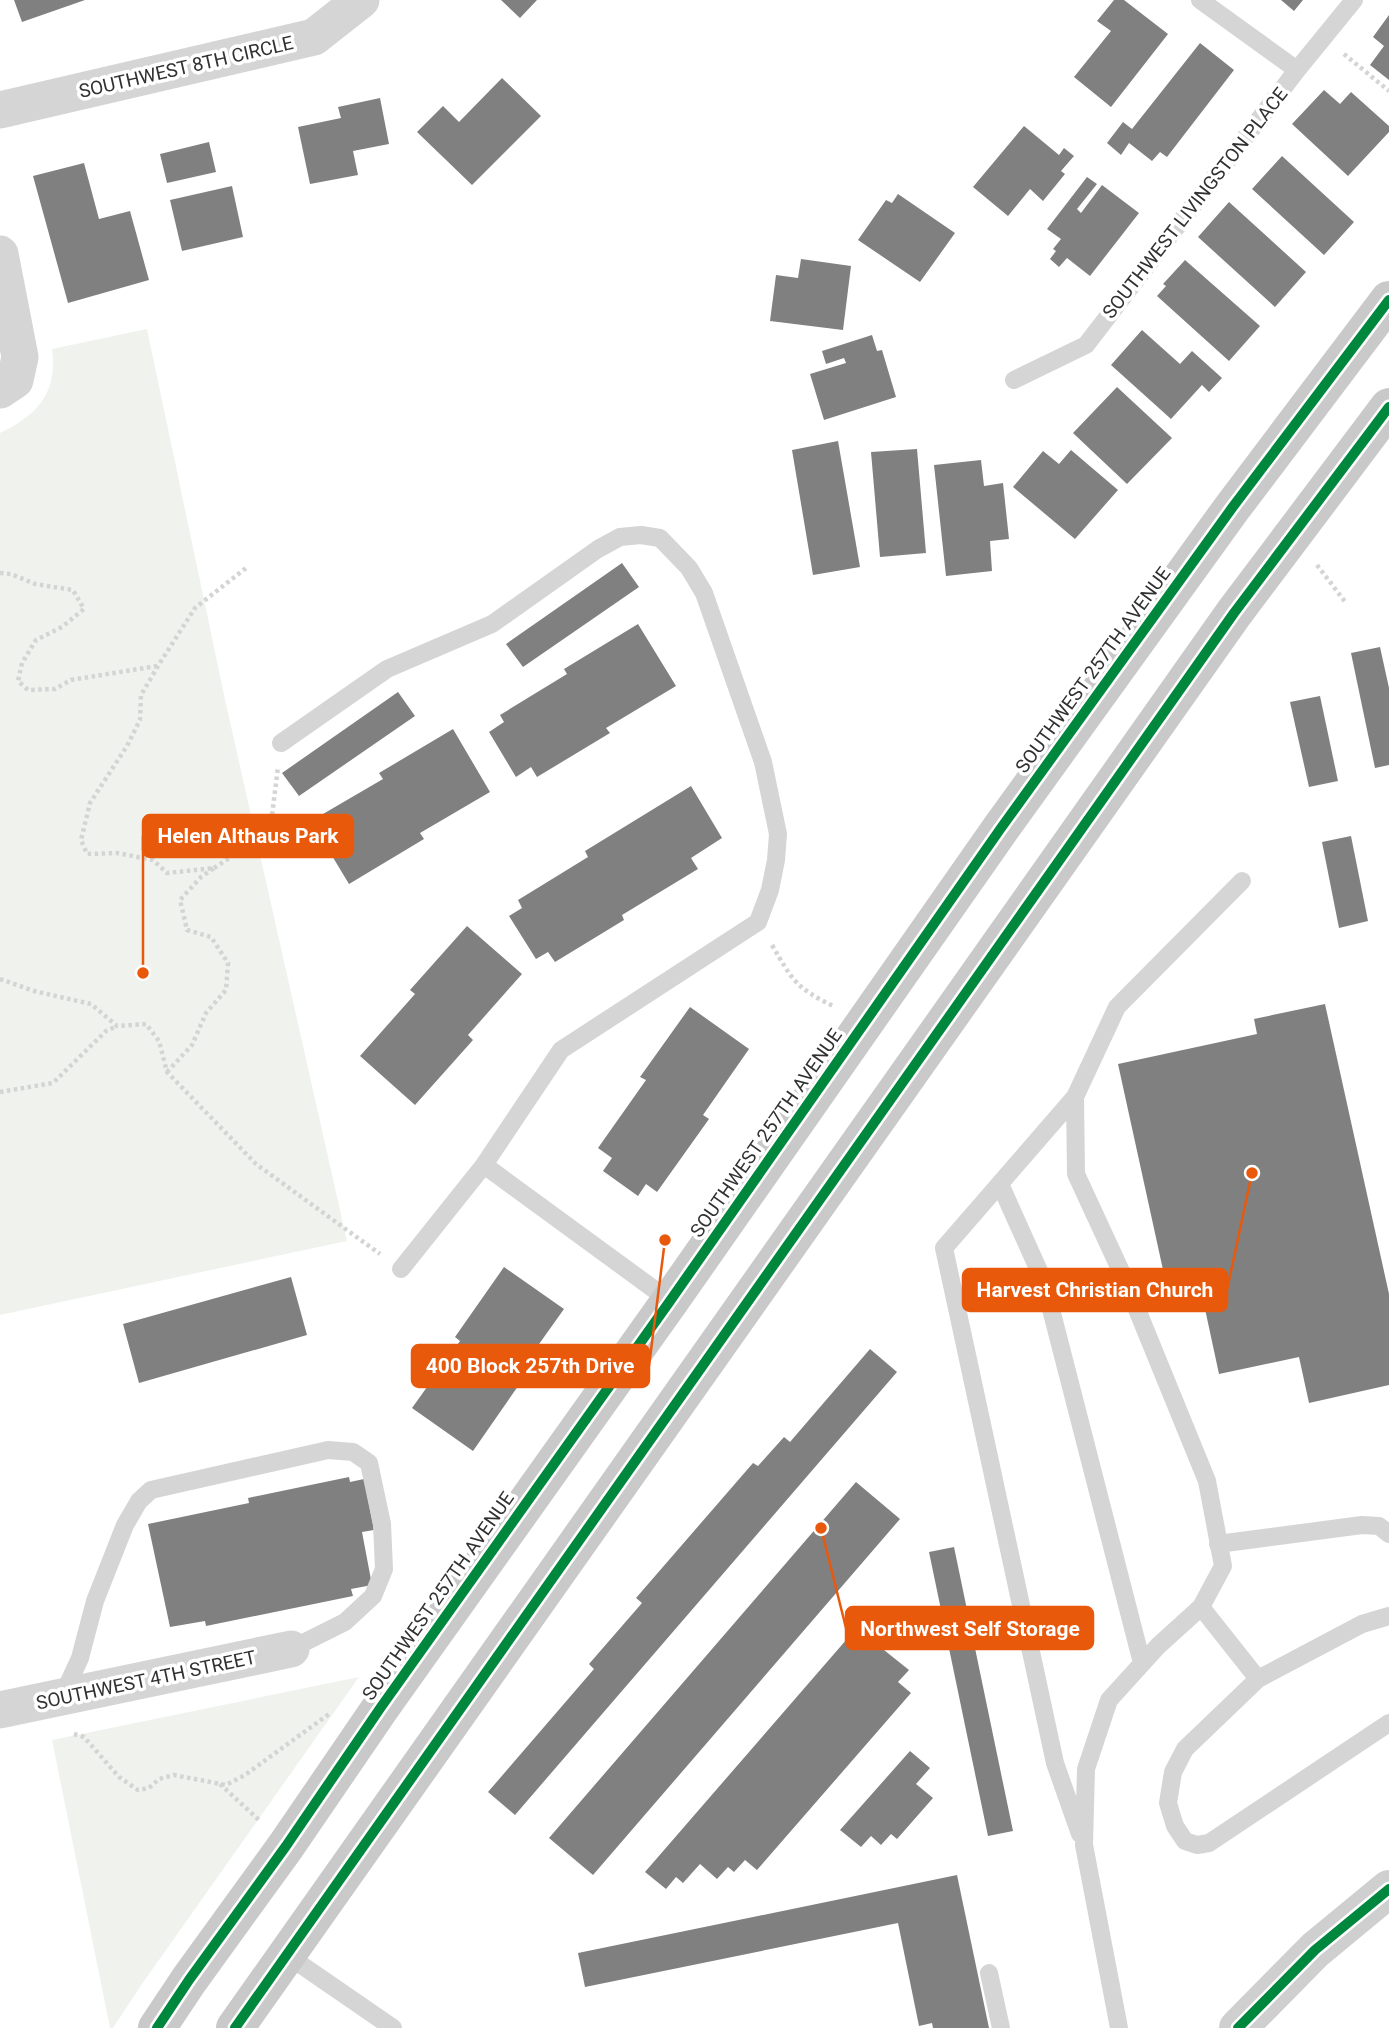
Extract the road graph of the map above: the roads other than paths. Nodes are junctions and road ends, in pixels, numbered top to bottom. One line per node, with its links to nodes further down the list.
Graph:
1 (361, 0): 5 (street, SOUTHWEST 8TH CIRCLE)
2 (1200, 0): 4 (lane)
3 (1354, 0): 4 (lane, SOUTHWEST LIVINGSTON PLACE)
4 (1297, 69): 8 (lane, SOUTHWEST LIVINGSTON PLACE)
5 (0, 110)
6 (0, 254): 9 (street)
7 (1389, 300): 17 (main road, SOUTHWEST 257TH AVENUE)
8 (1014, 380)
9 (7, 385)
10 (1389, 407): 30 (main road)
11 (281, 743): 14 (lane)
12 (1242, 881): 13 (lane)
13 (1075, 1097): 15 (lane); 19 (lane)
14 (484, 1166): 16 (lane); 17 (lane)
15 (1000, 1184): 23 (lane); 28 (lane)
16 (401, 1269)
17 (670, 1301): 32 (main road, SOUTHWEST 257TH AVENUE)
18 (1389, 1534): 19 (lane)
19 (1218, 1544): 20 (lane)
20 (1201, 1607): 23 (lane); 24 (lane)
21 (1389, 1616): 24 (lane)
22 (291, 1649): 25 (street, SOUTHWEST 4TH STREET); 25 (lane)
23 (1142, 1664): 28 (lane)
24 (1258, 1679): 27 (lane)
25 (63, 1697): 26 (street, SOUTHWEST 4TH STREET)
26 (0, 1710)
27 (1389, 1723)
28 (1084, 1845): 36 (lane)
29 (1389, 1889): 37 (street)
30 (287, 1955): 33 (main road); 34 (lane)
31 (989, 1973): 35 (lane)
32 (157, 2028)
33 (235, 2028)
34 (393, 2028)
35 (1001, 2028)
36 (1119, 2028)
37 (1238, 2028)

